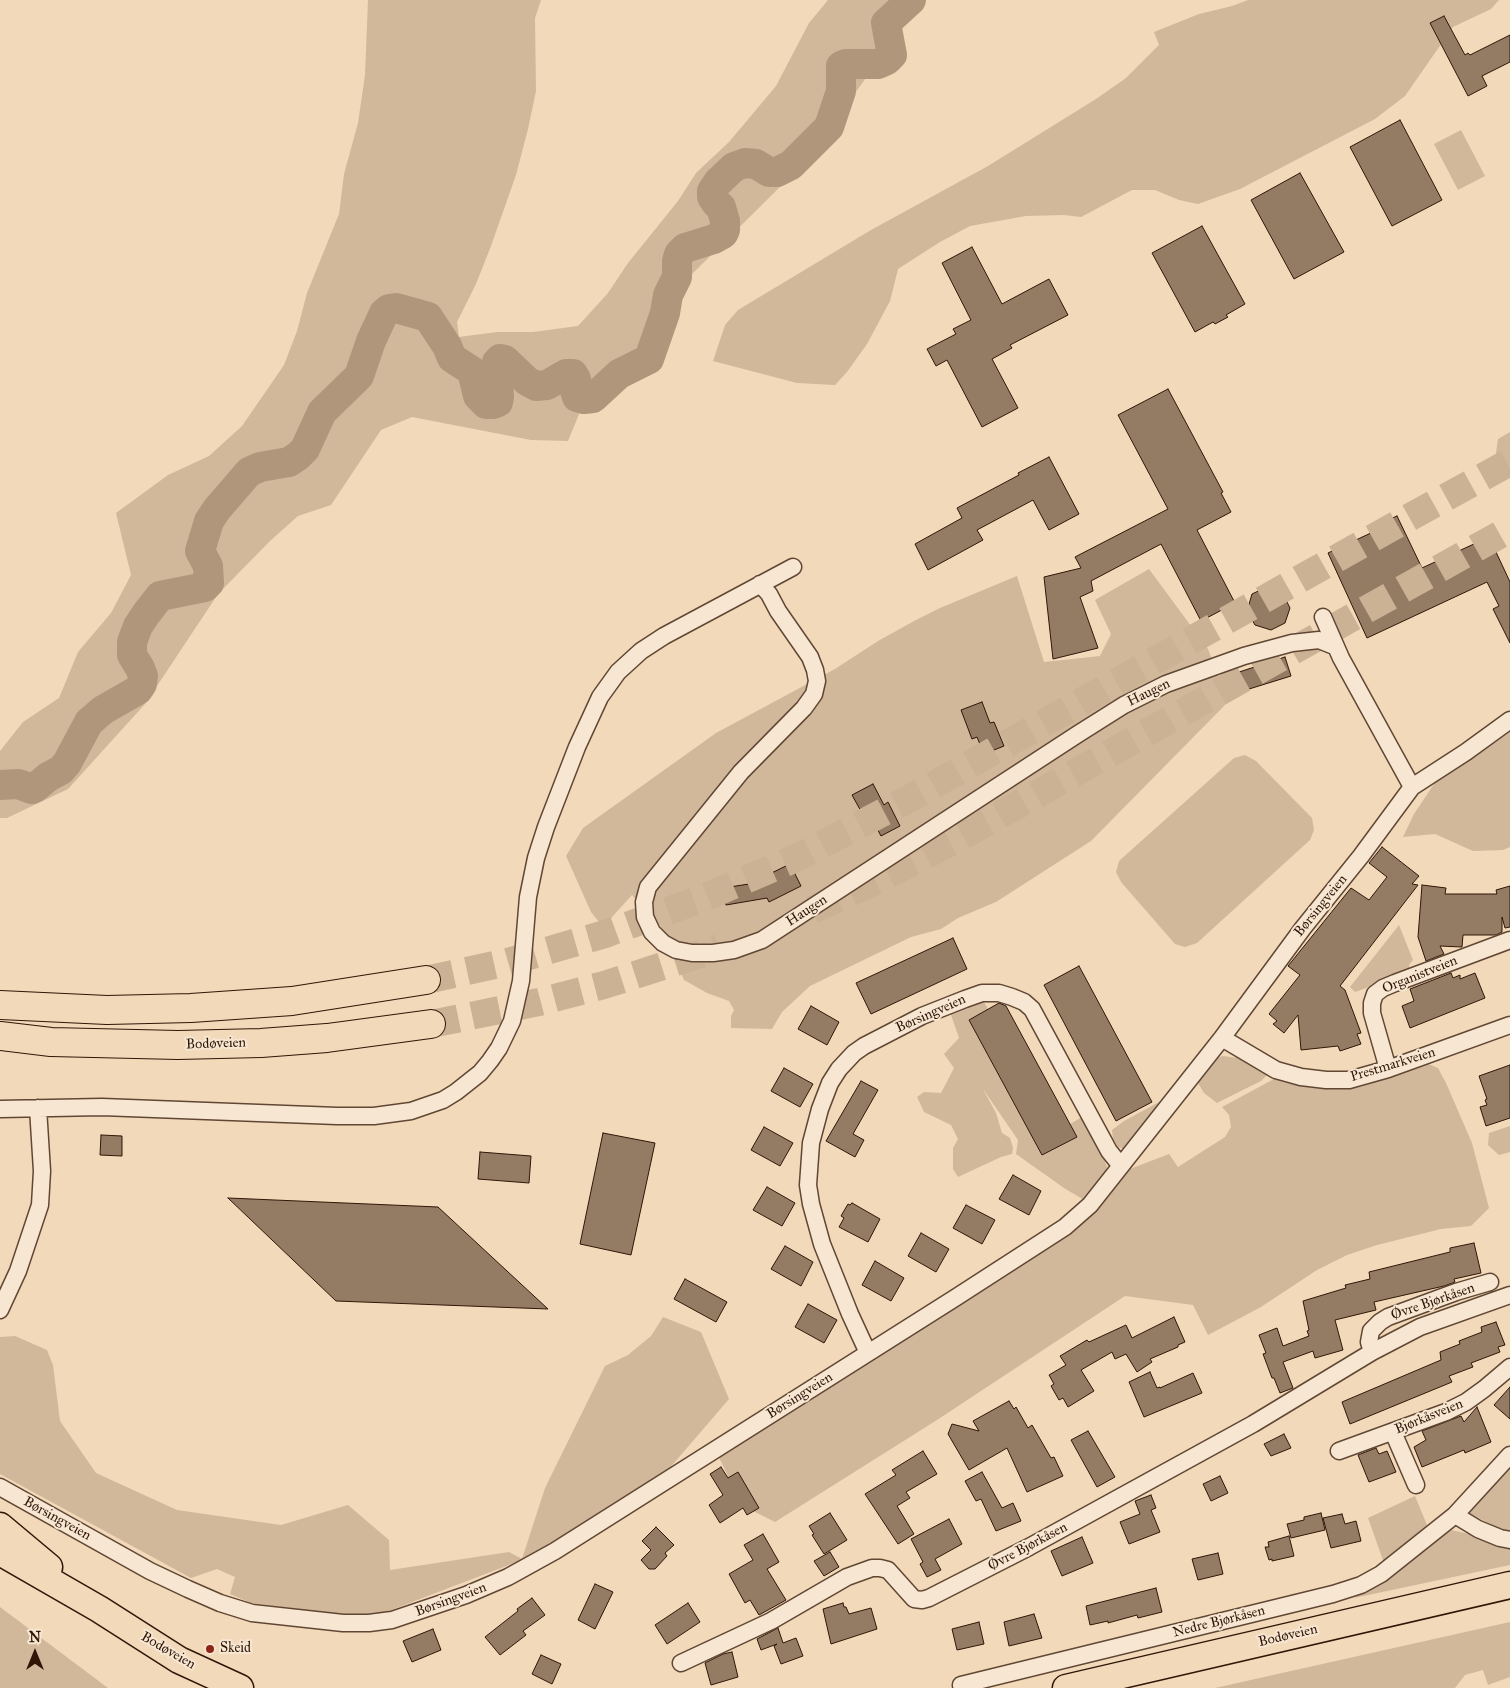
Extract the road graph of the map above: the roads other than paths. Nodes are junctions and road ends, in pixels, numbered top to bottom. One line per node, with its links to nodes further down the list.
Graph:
1 (793, 567): 2 (street)
2 (760, 584): 4 (street, Haugen); 15 (street)
3 (1323, 617): 4 (street)
4 (1334, 646): 6 (street)
5 (1510, 720): 6 (street, Børsingveien)
6 (1412, 787): 13 (street, Børsingveien)
7 (1510, 940): 14 (street, Organistveien)
8 (426, 980): 9 (highway)
9 (0, 1005)
10 (431, 1024): 12 (highway, Bodøveien)
11 (1510, 1025): 14 (street, Prestmarkveien)
12 (0, 1036)
13 (1222, 1038): 14 (street, Prestmarkveien); 17 (street, Børsingveien)
14 (1388, 1069)
15 (38, 1108): 16 (street); 20 (street)
16 (0, 1109)
17 (1121, 1166): 22 (street, Børsingveien); 22 (street, Børsingveien)
18 (1490, 1282): 21 (street, Øvre Bjørkåsen)
19 (1510, 1295): 21 (street, Øvre Bjørkåsen)
20 (0, 1310)
21 (1372, 1352): 35 (street, Øvre Bjørkåsen)
22 (868, 1353): 28 (street, Børsingveien)
23 (1510, 1367): 24 (street, Bjørkåsveien)
24 (1393, 1432): 25 (street, Bjørkåsveien); 27 (street)
25 (1339, 1451)
26 (1510, 1455): 29 (street, Nedre Bjørkåsen)
27 (1416, 1485)
28 (0, 1487)
29 (1455, 1515): 31 (street); 36 (street, Nedre Bjørkåsen)
30 (0, 1526): 34 (main road, Bodøveien)
31 (1510, 1540)
32 (0, 1552): 34 (main road, Bodøveien)
33 (1510, 1585): 38 (main road, Bodøveien)
34 (99, 1609): 37 (main road, Bodøveien)
35 (681, 1663)
36 (961, 1685)
37 (240, 1688)
38 (1066, 1688)

